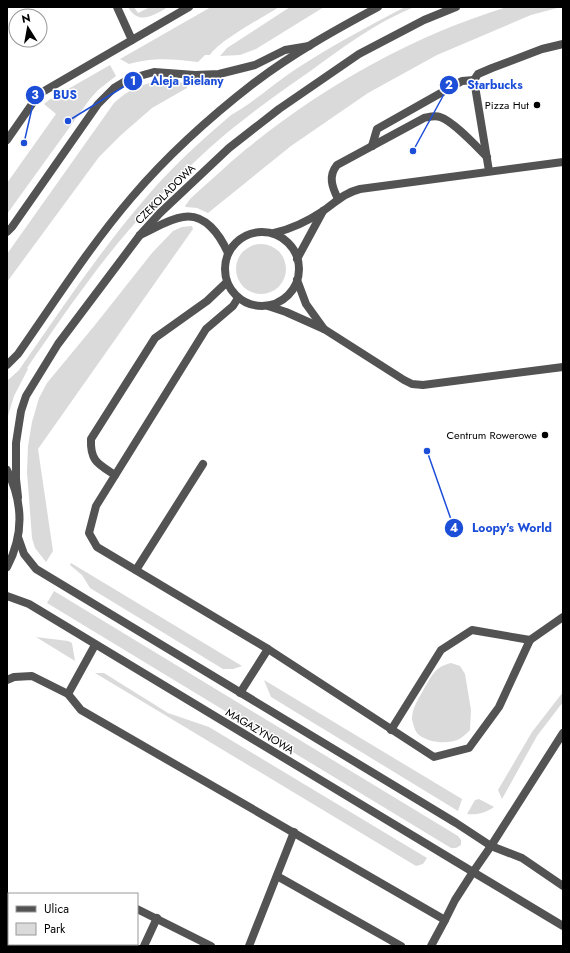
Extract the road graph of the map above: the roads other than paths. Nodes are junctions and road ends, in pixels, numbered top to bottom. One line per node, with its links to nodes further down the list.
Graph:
1 (117, 7): 5 (street)
2 (189, 7): 5 (street)
3 (378, 7): 7 (street, CZEKOLADOWA)
4 (456, 7): 18 (street, CZEKOLADOWA)
5 (132, 40): 9 (street)
6 (563, 44): 8 (street)
7 (310, 46): 16 (street); 26 (street, CZEKOLADOWA)
8 (474, 80): 10 (street); 11 (street)
9 (7, 140)
10 (372, 146): 11 (street); 14 (street)
11 (487, 156): 13 (street)
12 (563, 162): 13 (street)
13 (490, 171): 14 (street)
14 (338, 199): 15 (street)
15 (323, 211): 17 (street); 20 (street)
16 (7, 232)
17 (274, 234): 19 (street); 20 (street)
18 (140, 235): 19 (street); 31 (street, CZEKOLADOWA)
19 (228, 253): 22 (street)
20 (298, 258): 21 (street)
21 (297, 280): 24 (street); 25 (street)
22 (227, 282): 23 (street); 30 (street)
23 (238, 298): 24 (street); 30 (street)
24 (268, 306): 25 (street)
25 (324, 329): 27 (street)
26 (7, 365)
27 (563, 367)
28 (203, 464): 34 (street)
29 (7, 470): 31 (street)
30 (115, 475): 34 (street)
31 (18, 497): 32 (street, CZEKOLADOWA)
32 (18, 537): 33 (street); 41 (street, MAGAZYNOWA)
33 (7, 567)
34 (136, 570): 39 (street)
35 (7, 596): 38 (street, MAGAZYNOWA)
36 (563, 617): 37 (street)
37 (530, 640): 43 (street); 43 (street)
38 (95, 645): 42 (street); 47 (street, MAGAZYNOWA)
39 (268, 649): 41 (street); 43 (street)
40 (7, 680): 42 (street)
41 (240, 693): 46 (street, MAGAZYNOWA)
42 (68, 694): 45 (street)
43 (391, 730)
44 (563, 733): 46 (street)
45 (294, 832): 48 (street); 52 (street)
46 (491, 846): 47 (street); 49 (street, MAGAZYNOWA)
47 (473, 872): 52 (street); 53 (street, MAGAZYNOWA)
48 (277, 876): 56 (street); 57 (street)
49 (563, 886)
50 (138, 909): 51 (street)
51 (157, 918): 54 (street); 55 (street)
52 (445, 920): 58 (street)
53 (563, 926)
54 (144, 946)
55 (212, 946)
56 (249, 946)
57 (401, 946)
58 (431, 946)

